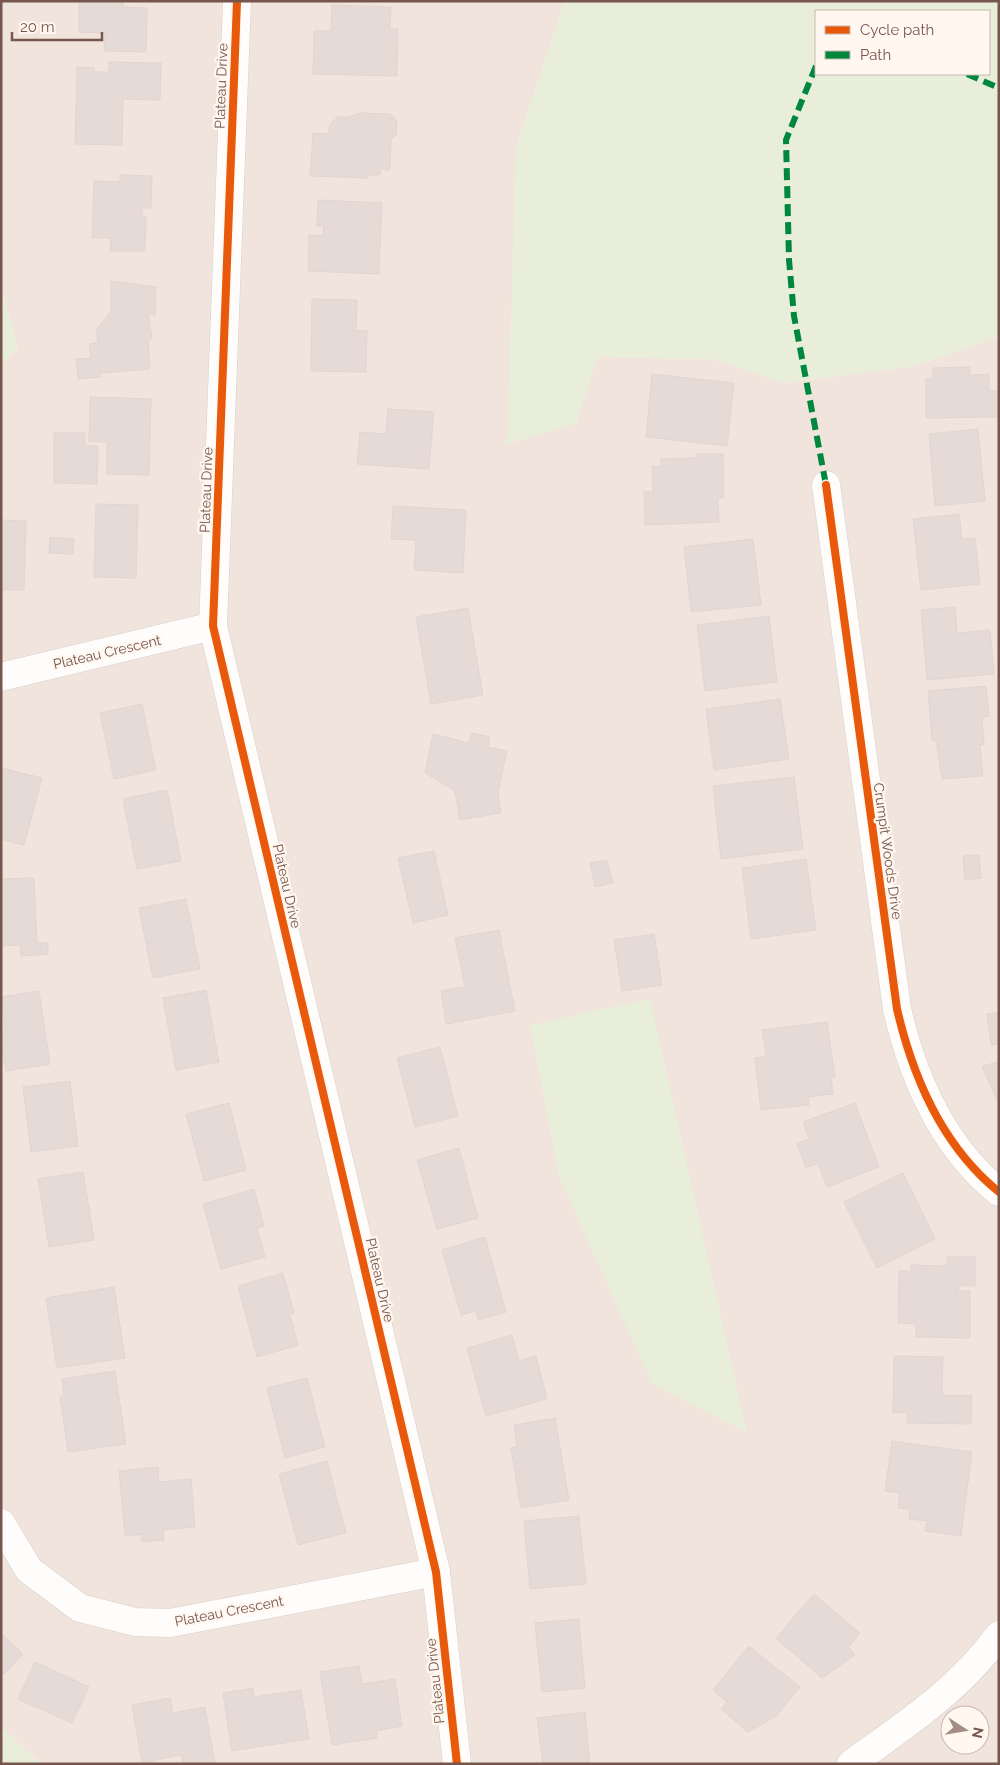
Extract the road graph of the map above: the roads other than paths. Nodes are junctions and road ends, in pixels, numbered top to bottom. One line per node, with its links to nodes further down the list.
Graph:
1 (237, 1): 3 (street, Plateau Drive)
2 (826, 485): 5 (street, Crumpit Woods Drive)
3 (213, 626): 4 (street, Plateau Crescent); 7 (street, Plateau Drive)
4 (1, 677)
5 (999, 1192)
6 (1, 1523): 7 (street, Plateau Crescent)
7 (436, 1572): 9 (street, Plateau Drive)
8 (999, 1635): 10 (street)
9 (457, 1764)
10 (851, 1764)

